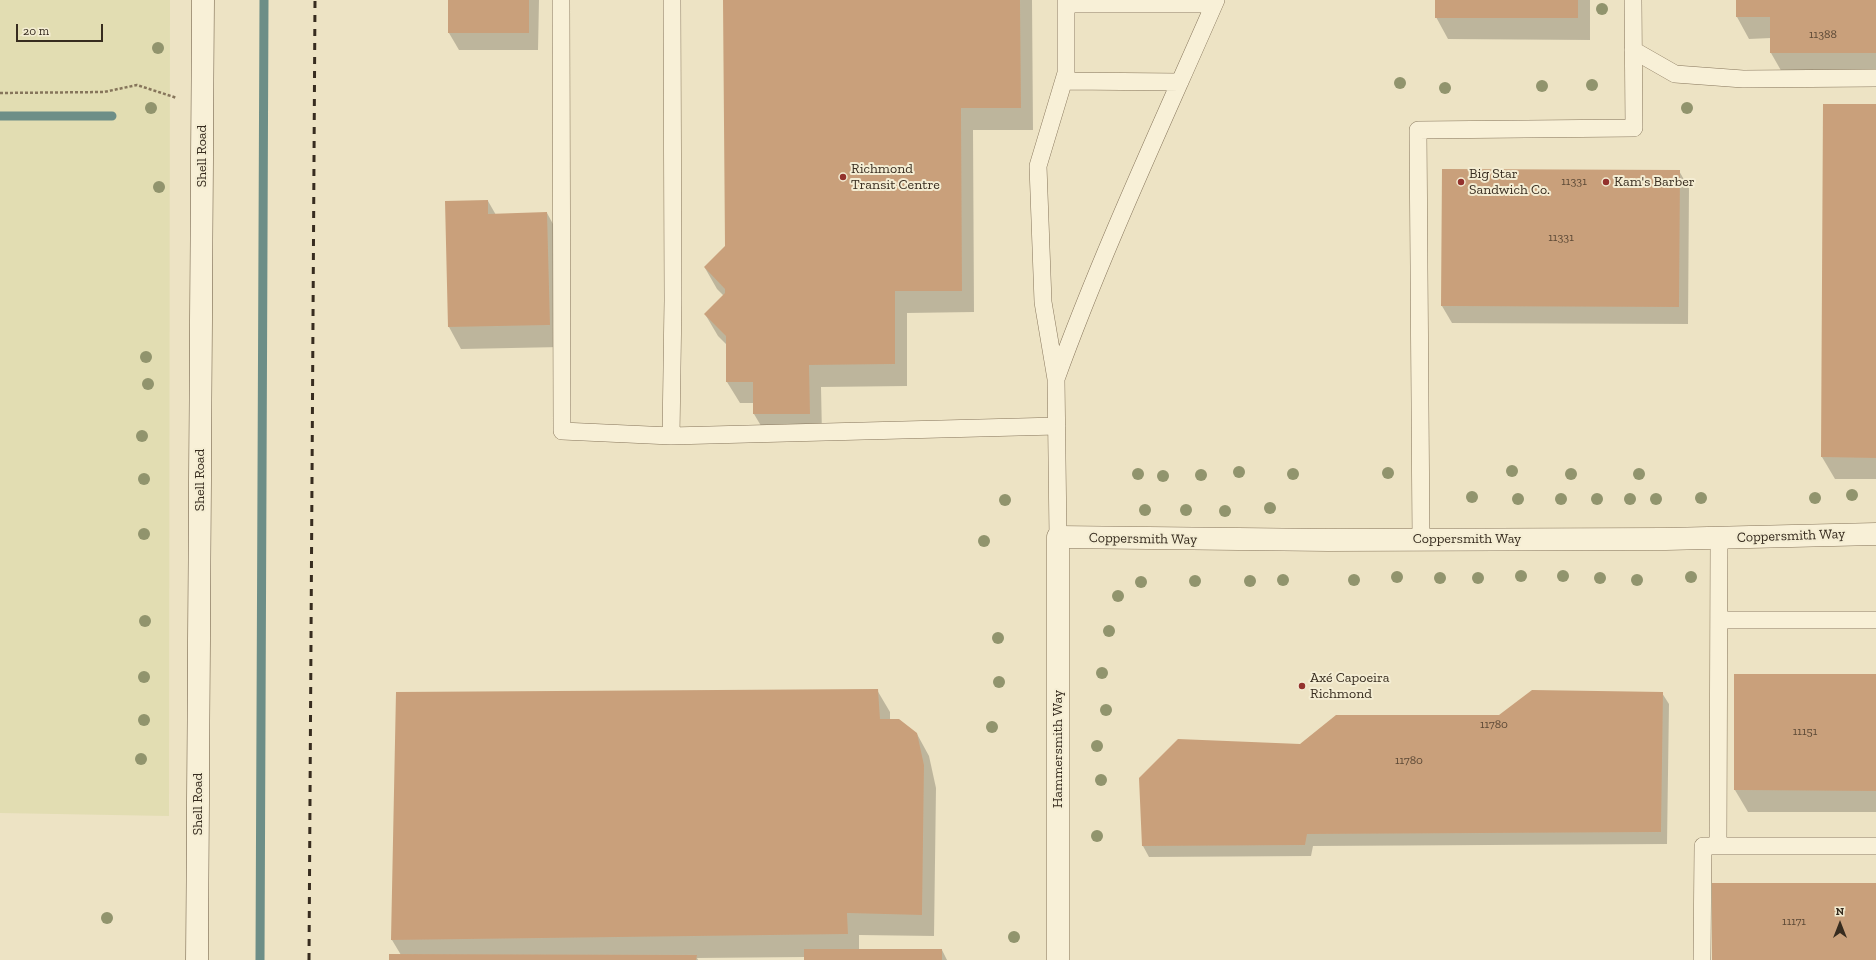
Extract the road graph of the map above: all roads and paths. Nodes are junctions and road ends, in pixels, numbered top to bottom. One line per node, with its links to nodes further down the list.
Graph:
1 (203, 0): 12 (street, Shell Road)
2 (561, 0): 15 (lane)
3 (672, 0): 15 (lane)
4 (1633, 0): 7 (lane)
5 (1066, 2): 6 (lane); 9 (lane)
6 (1215, 2): 10 (lane)
7 (1632, 50): 8 (lane); 19 (lane)
8 (1876, 78)
9 (1064, 81): 10 (lane); 13 (lane)
10 (1180, 82): 13 (lane)
11 (0, 93): 12 (path)
12 (202, 104): 24 (street, Shell Road)
13 (1056, 379): 14 (lane)
14 (1056, 426): 15 (lane); 17 (lane)
15 (671, 436)
16 (1876, 534): 18 (street, Coppersmith Way)
17 (1058, 537): 19 (street, Coppersmith Way); 25 (street, Hammersmith Way)
18 (1719, 539): 19 (street, Coppersmith Way); 20 (lane)
19 (1421, 540)
20 (1719, 620): 21 (lane); 22 (lane)
21 (1876, 620)
22 (1718, 846): 23 (lane); 26 (lane)
23 (1876, 846)
24 (197, 960)
25 (1058, 960)
26 (1702, 960)

